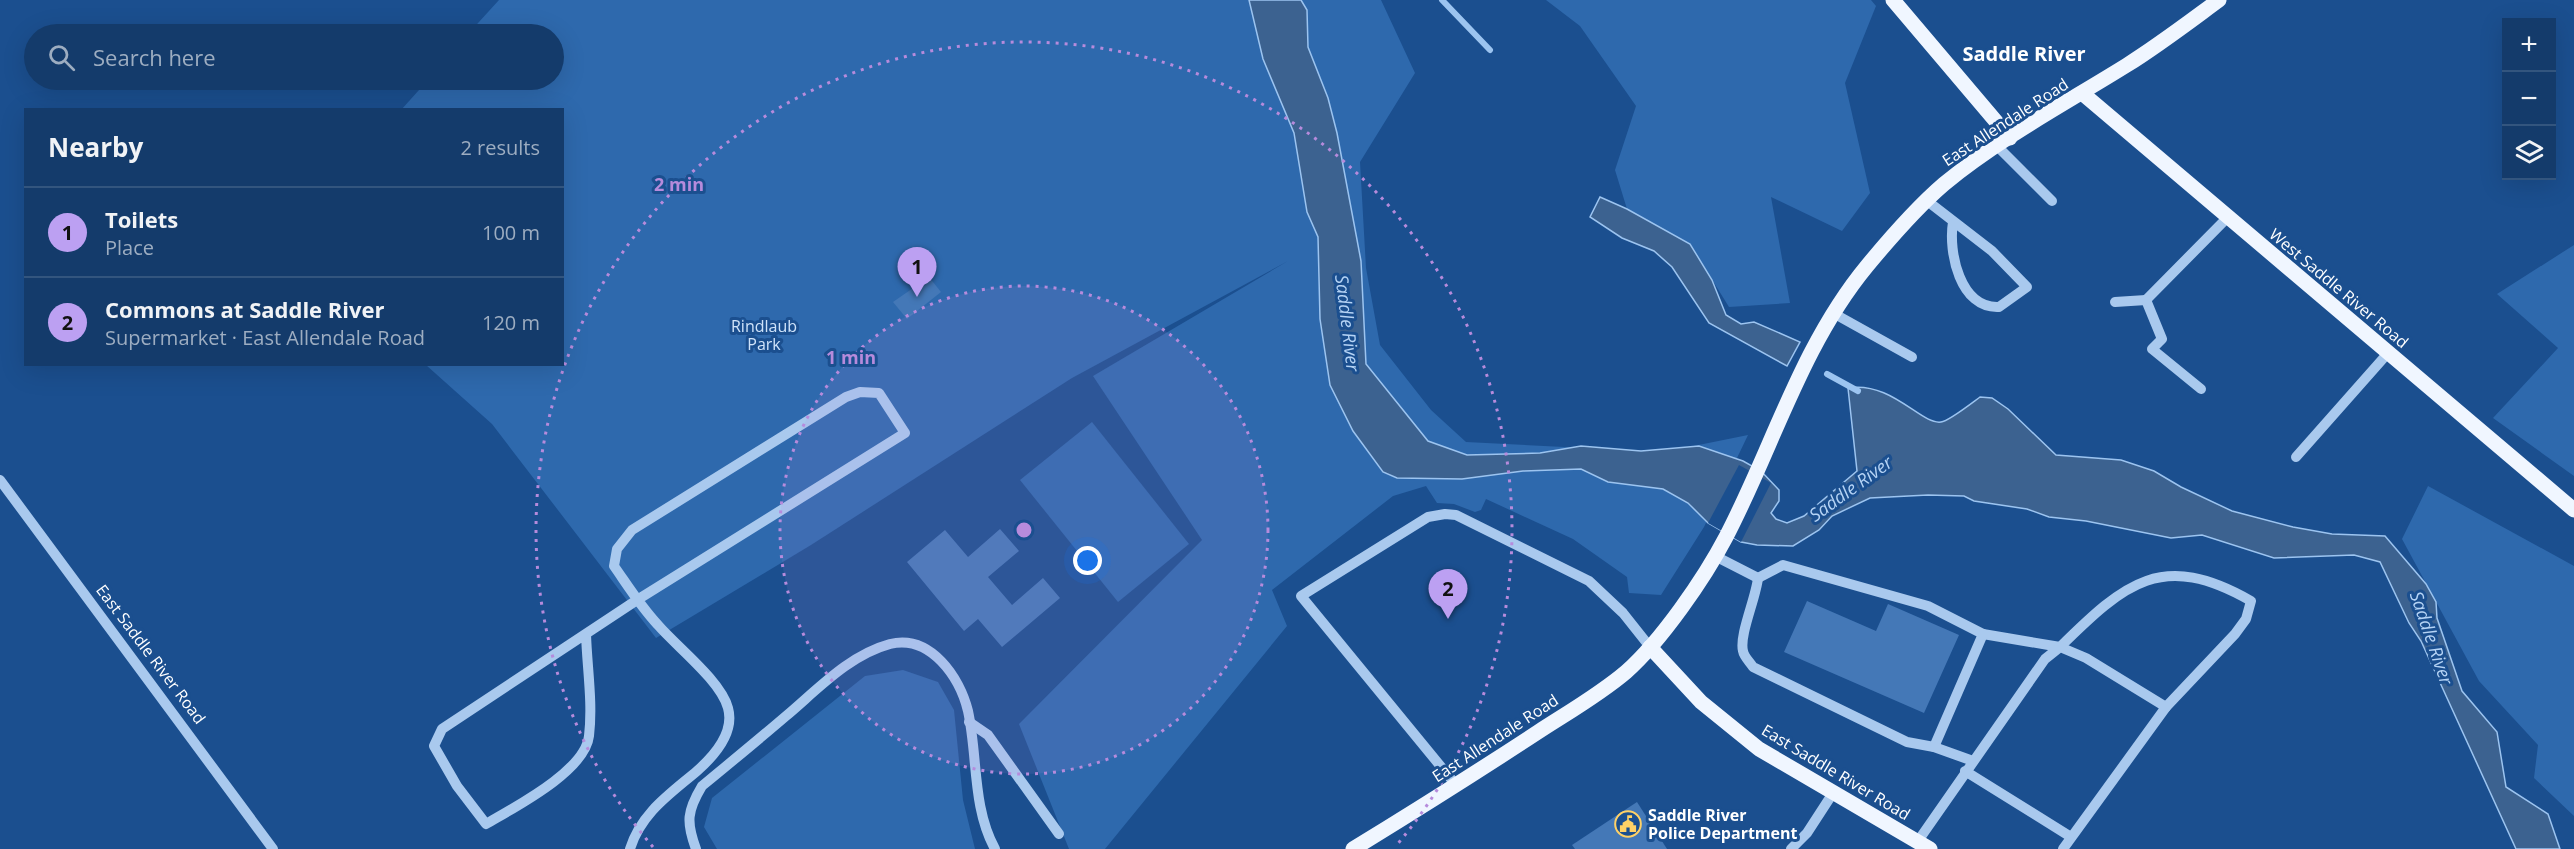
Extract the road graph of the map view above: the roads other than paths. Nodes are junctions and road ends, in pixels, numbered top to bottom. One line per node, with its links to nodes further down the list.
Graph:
1 (1893, 0): 4 (main road)
2 (2219, 0): 3 (main road, East Allendale Road)
3 (2082, 93): 4 (main road, East Allendale Road); 7 (main road, West Saddle River Road)
4 (2004, 142): 5 (main road, East Allendale Road); 6 (street)
5 (1926, 200): 8 (street); 11 (main road, East Allendale Road)
6 (2052, 201)
7 (2228, 217): 9 (street); 12 (main road, West Saddle River Road)
8 (1953, 222): 8 (street)
9 (2146, 300): 10 (street); 14 (street)
10 (2115, 302)
11 (1833, 313): 13 (street); 18 (main road, East Allendale Road)
12 (2388, 353): 15 (street); 17 (main road, West Saddle River Road)
13 (1912, 357)
14 (2201, 389)
15 (2296, 457)
16 (0, 480): 35 (street, East Saddle River Road)
17 (2574, 510)
18 (1715, 556): 19 (street); 23 (main road, East Allendale Road)
19 (1758, 578): 22 (street); 27 (street)
20 (637, 600): 20 (street); 21 (street); 36 (street)
21 (586, 634): 21 (street)
22 (1983, 634): 24 (street); 27 (street)
23 (1650, 647): 30 (main road, East Allendale Road); 30 (street); 31 (main road, East Saddle River Road)
24 (2060, 647): 25 (street); 25 (street); 28 (street)
25 (2166, 707): 33 (street)
26 (969, 722): 32 (street); 37 (street); 38 (street)
27 (1934, 747): 28 (street)
28 (1973, 761): 29 (street)
29 (1965, 771): 33 (street); 34 (street)
30 (1456, 785): 39 (main road, East Allendale Road)
31 (1833, 793): 34 (main road, East Saddle River Road); 40 (street)
32 (1059, 834)
33 (2070, 837): 41 (street)
34 (1924, 845)
35 (273, 849)
36 (630, 849)
37 (696, 849)
38 (995, 849)
39 (1353, 849)
40 (1791, 849)
41 (2063, 849)

